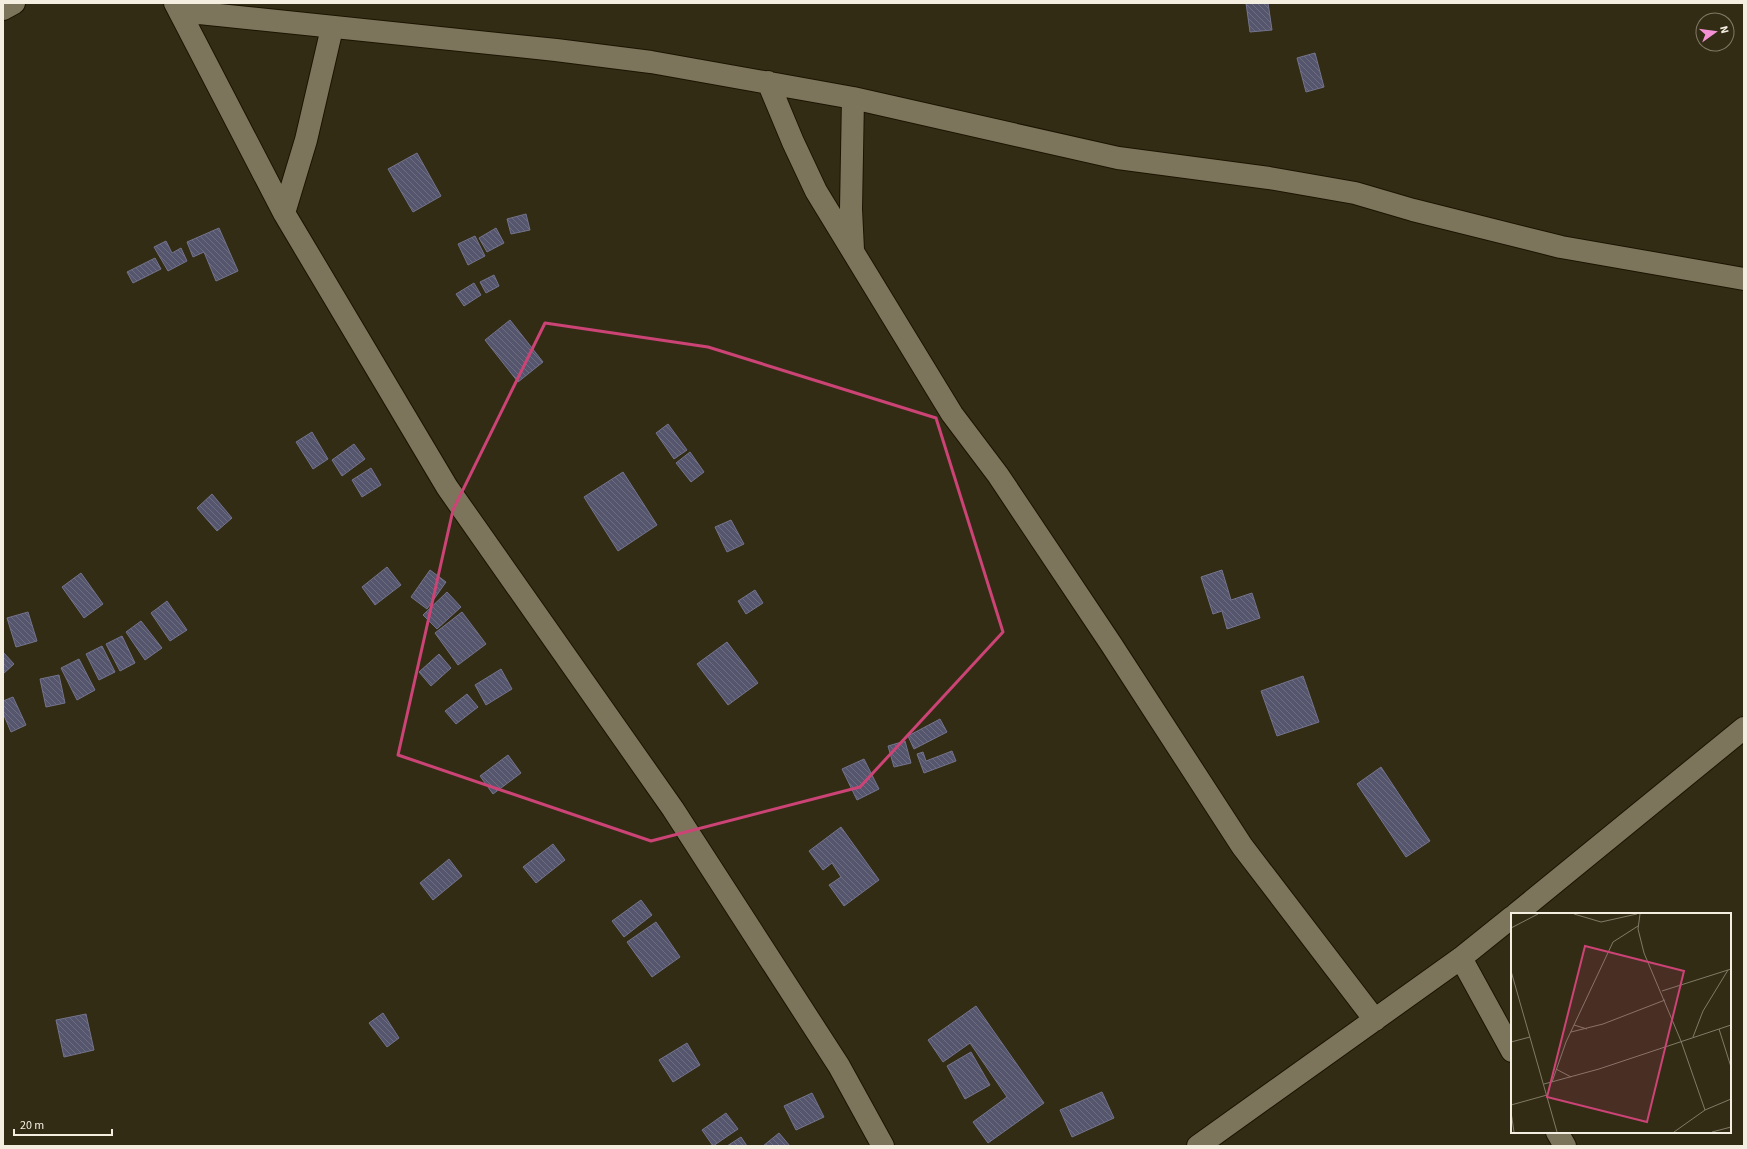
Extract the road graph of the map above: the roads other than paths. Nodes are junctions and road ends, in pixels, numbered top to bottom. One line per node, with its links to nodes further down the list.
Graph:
1 (14, 3): 3 (street)
2 (177, 7): 4 (street); 7 (street)
3 (3, 9)
4 (332, 28): 5 (street); 7 (street)
5 (768, 82): 6 (street); 8 (street)
6 (853, 98): 8 (street); 9 (street)
7 (284, 213): 17 (street)
8 (853, 251): 14 (street)
9 (1744, 278)
10 (1744, 728): 11 (street)
11 (1517, 913)
12 (1511, 918): 13 (street)
13 (1461, 958): 14 (street); 15 (street)
14 (1374, 1020): 18 (street)
15 (1511, 1049)
16 (1558, 1133): 19 (street)
17 (883, 1146)
18 (1198, 1146)
19 (1565, 1146)

